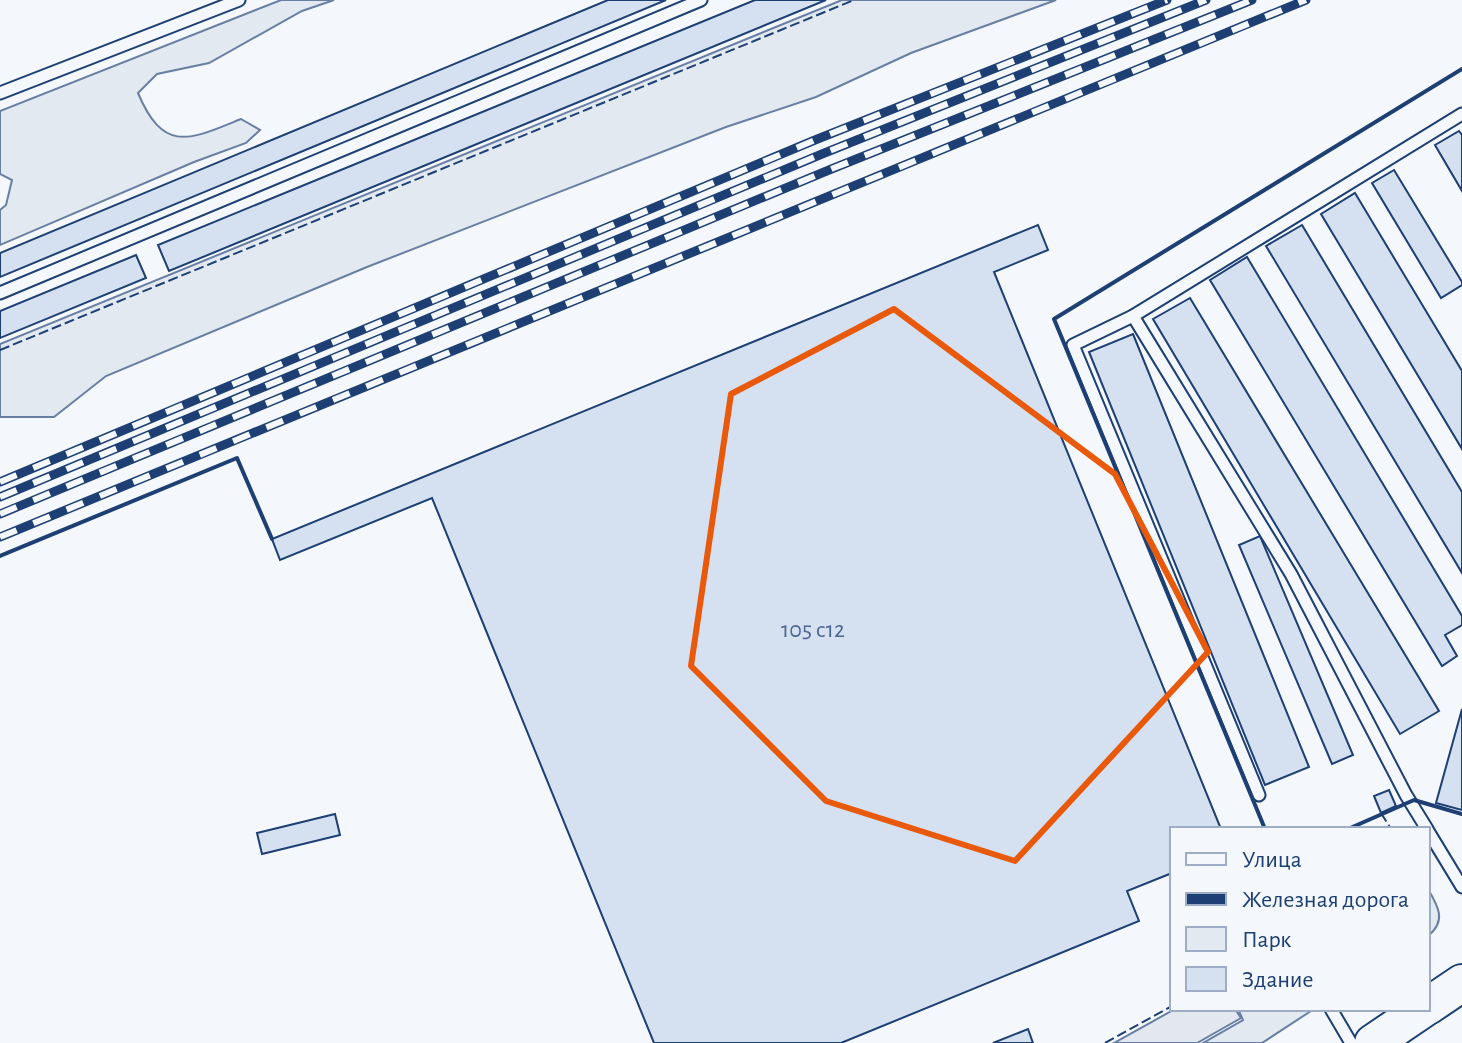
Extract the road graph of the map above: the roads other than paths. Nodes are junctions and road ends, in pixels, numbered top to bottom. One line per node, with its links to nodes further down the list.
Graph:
1 (239, 0): 3 (lane)
2 (701, 0): 5 (lane)
3 (0, 93)
4 (1462, 114): 6 (lane)
5 (0, 293)
6 (1133, 316): 7 (lane); 8 (lane)
7 (1259, 795)
8 (1425, 827)
9 (1430, 835): 10 (lane)
10 (1462, 887)
11 (1462, 983): 12 (main road)
12 (1430, 1005)
13 (1332, 1011): 15 (lane)
14 (1420, 1011): 16 (main road)
15 (1351, 1043)
16 (1373, 1043)

